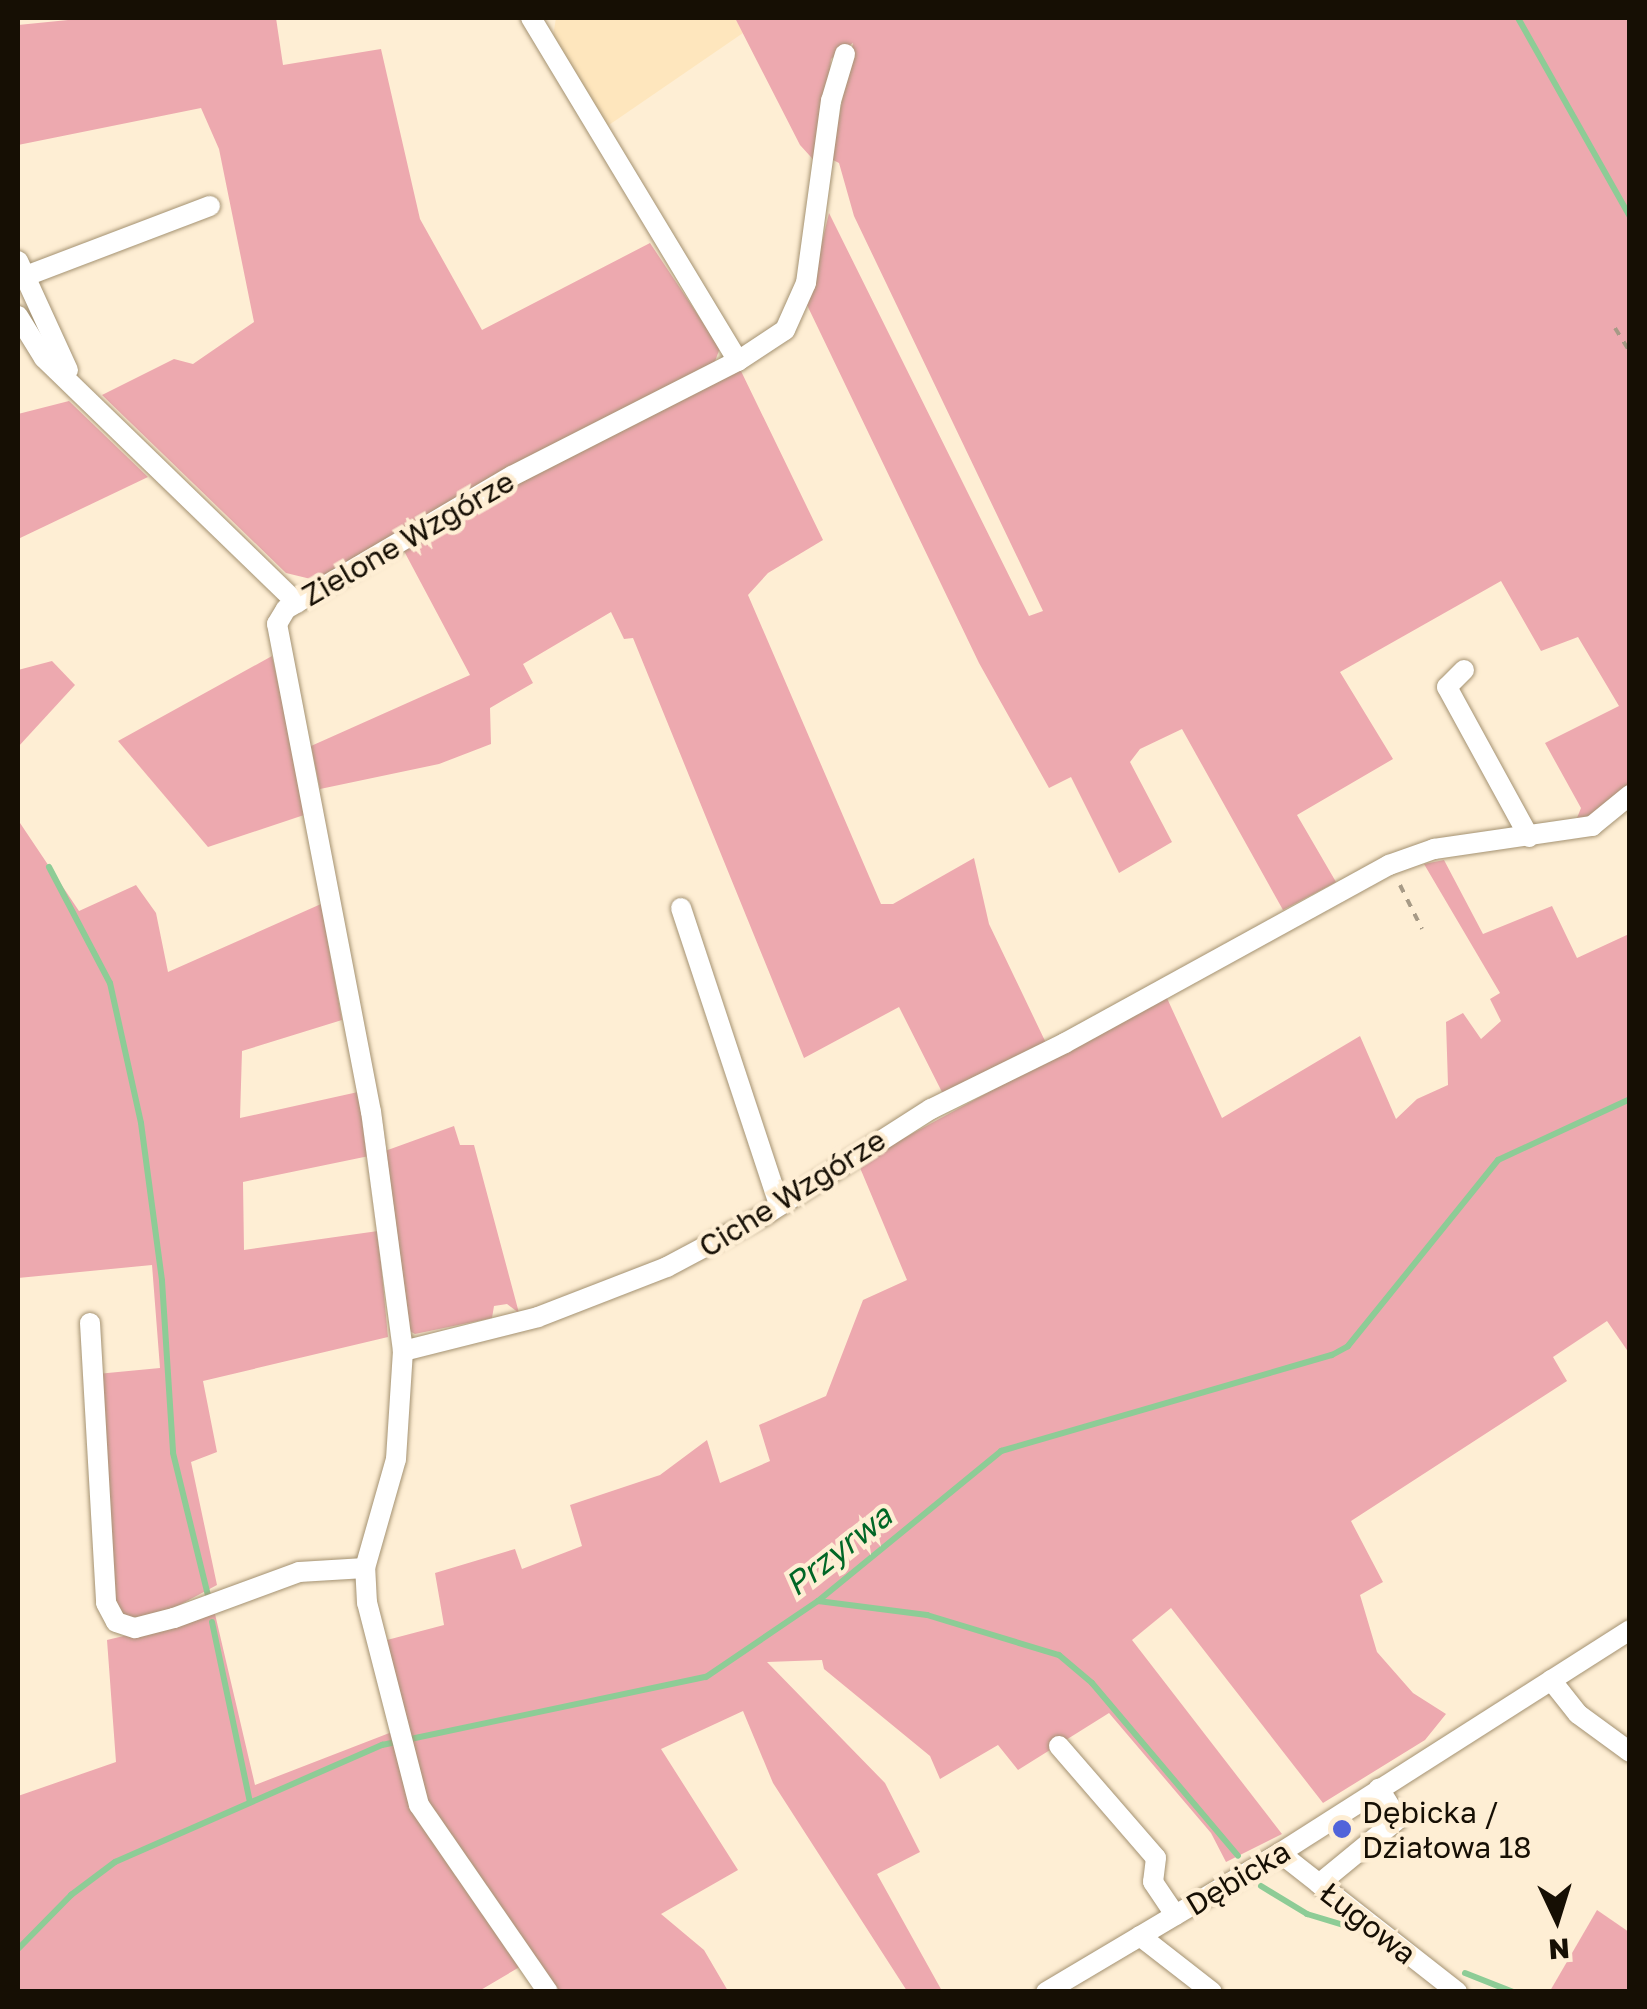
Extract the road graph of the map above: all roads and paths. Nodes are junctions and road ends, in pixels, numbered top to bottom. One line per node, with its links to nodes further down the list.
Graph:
1 (531, 18): 8 (street)
2 (845, 54): 8 (street, Zielone Wzgórze)
3 (210, 206): 4 (street)
4 (20, 269): 9 (street)
5 (18, 316): 9 (street)
6 (1615, 328): 7 (path)
7 (1630, 352)
8 (738, 362): 10 (street, Zielone Wzgórze)
9 (79, 389): 10 (street)
10 (298, 603): 19 (street, Zielone Wzgórze)
11 (1464, 670): 13 (street)
12 (1630, 796): 13 (street, Ciche Wzgórze)
13 (1529, 837): 17 (street, Ciche Wzgórze)
14 (1400, 884): 16 (path)
15 (681, 908): 17 (street)
16 (1422, 929)
17 (779, 1206): 19 (street, Ciche Wzgórze)
18 (90, 1324): 20 (street)
19 (404, 1350): 20 (street)
20 (365, 1568): 30 (street)
21 (1630, 1630): 22 (street, Dębicka)
22 (1551, 1680): 24 (street); 25 (street, Dębicka)
23 (1059, 1746): 28 (street)
24 (1630, 1752)
25 (1380, 1790): 26 (street, Dębicka); 27 (street)
26 (1280, 1852): 27 (street, Ługowa); 28 (street, Dębicka)
27 (1318, 1884): 33 (street, Ługowa)
28 (1174, 1916): 29 (street, Dębicka)
29 (1140, 1936): 31 (street, Dębicka); 32 (street)
30 (548, 1992)
31 (1046, 1992)
32 (1212, 1992)
33 (1457, 1992)

